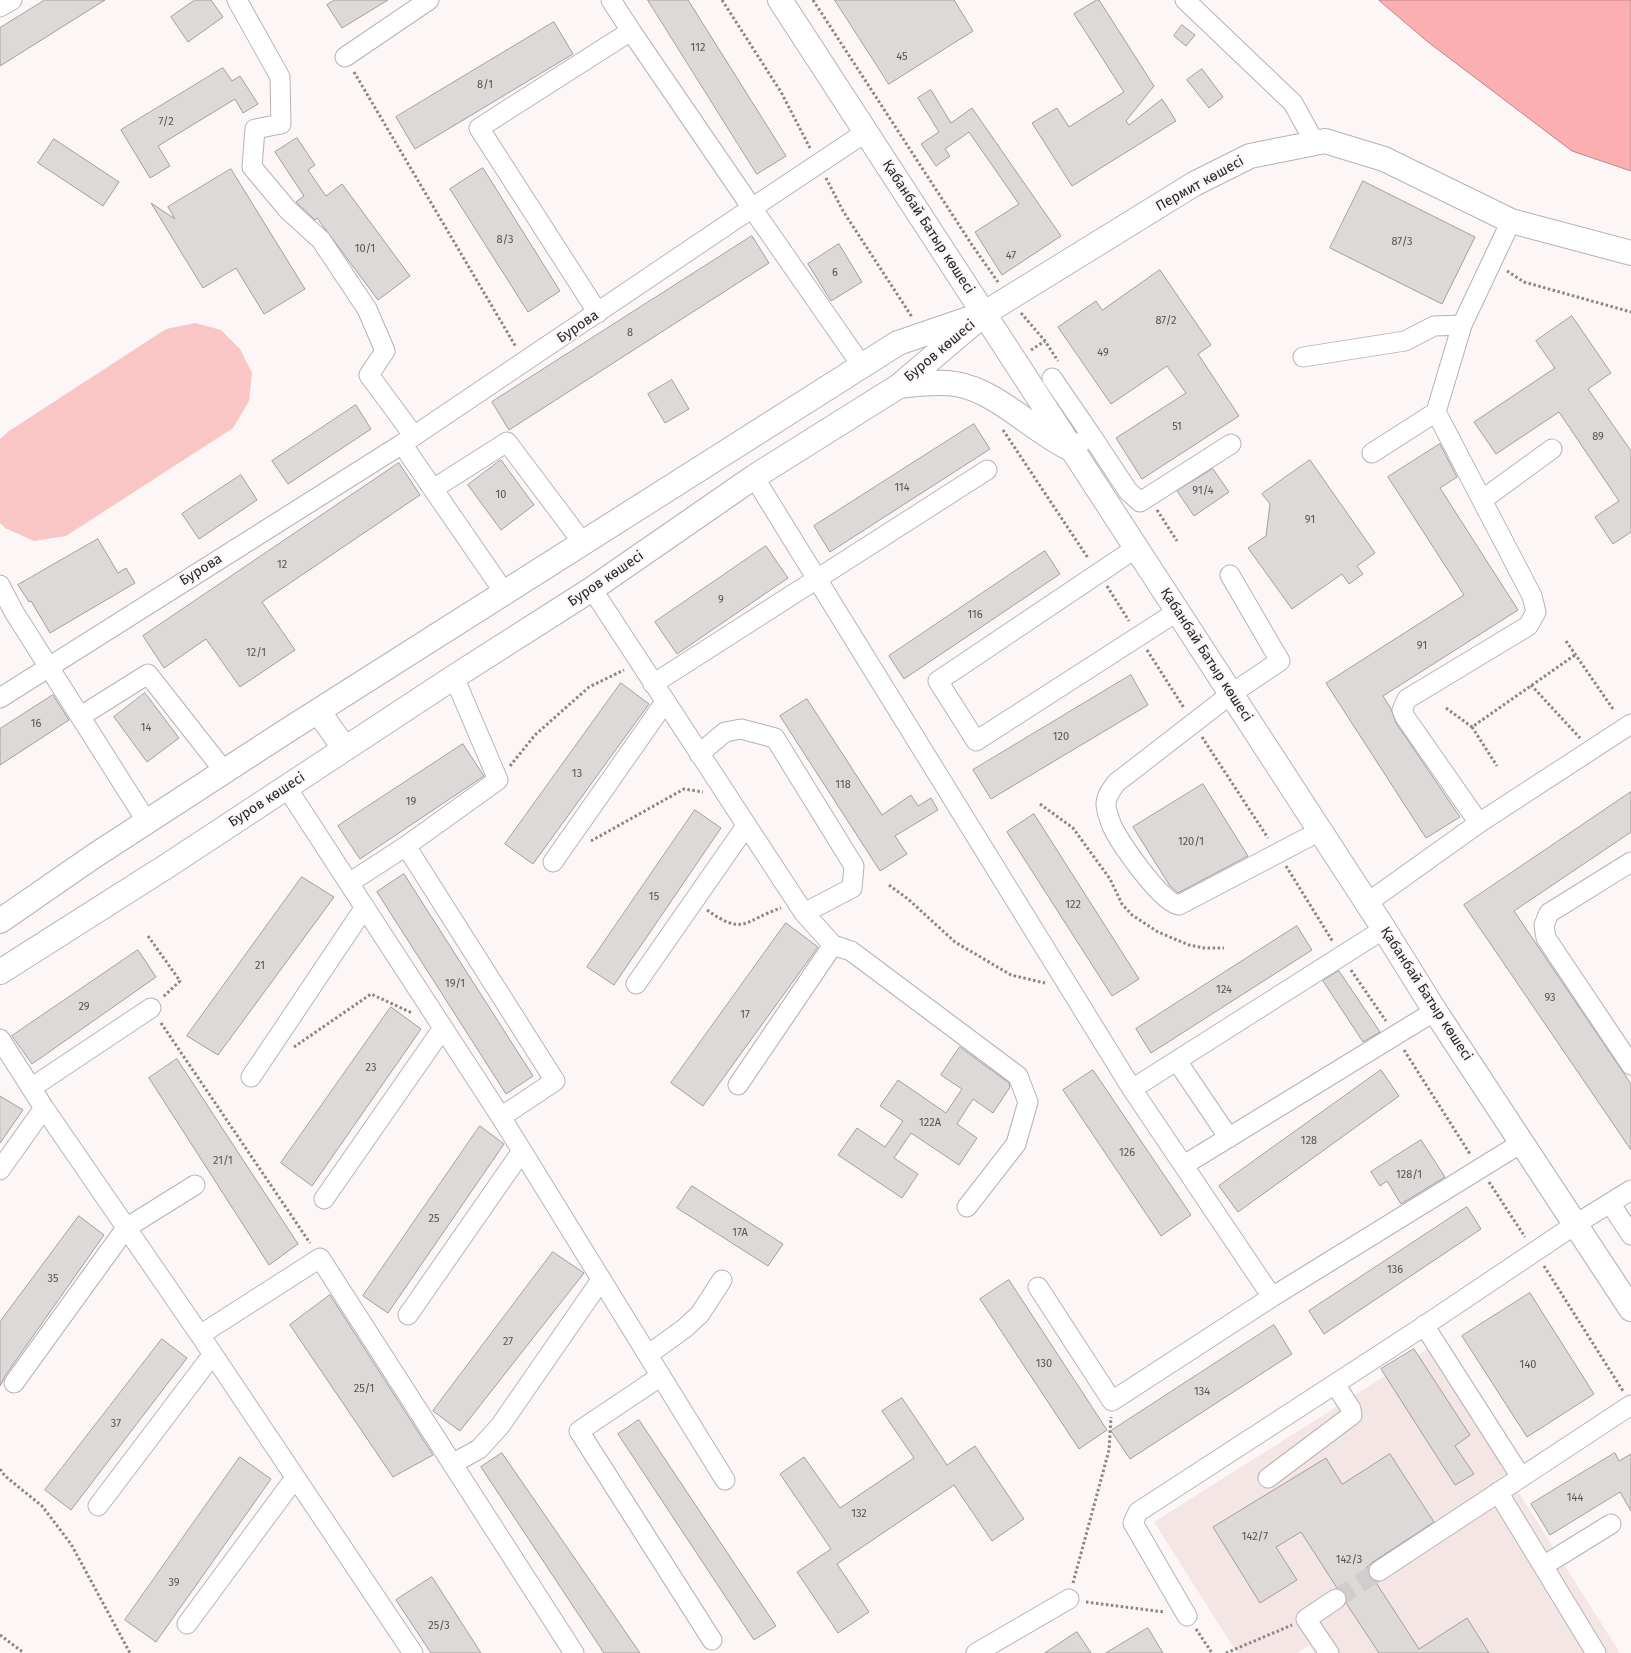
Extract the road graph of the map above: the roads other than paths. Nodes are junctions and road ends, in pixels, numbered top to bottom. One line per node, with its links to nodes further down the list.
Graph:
1 (12, 0): 7 (street)
2 (237, 0): 23 (street)
3 (429, 0): 9 (street)
4 (611, 0): 8 (street)
5 (780, 0): 10 (main road, Қабанбай Батыр көшесі)
6 (1185, 0): 11 (street)
7 (0, 7)
8 (631, 31): 12 (street); 15 (street)
9 (344, 57)
10 (866, 132): 12 (street, Бурова); 16 (main road, Қабанбай Батыр көшесі)
11 (1315, 143): 13 (main road, Пермит көшесі); 16 (main road, Пермит көшесі)
12 (752, 208): 15 (street, Бурова); 19 (street)
13 (1511, 221): 14 (main road, Пермит көшесі); 17 (street)
14 (1631, 253)
15 (598, 313): 23 (street, Бурова)
16 (985, 313): 19 (main road, Буров көшесі); 21 (main road, Буров көшесі); 24 (main road, Қабанбай Батыр көшесі)
17 (1462, 325): 18 (street); 22 (street)
18 (1303, 357)
19 (862, 366): 32 (main road, Буров көшесі)
20 (1056, 372): 24 (street)
21 (899, 386): 24 (main road); 29 (main road, Буров көшесі)
22 (1436, 412): 27 (street); 31 (street)
23 (408, 440): 30 (street); 41 (street, Бурова)
24 (1081, 442): 25 (street); 33 (main road, Қабанбай Батыр көшесі)
25 (1231, 444)
26 (1552, 449): 31 (street)
27 (1372, 453)
28 (987, 470): 35 (street)
29 (754, 477): 35 (street); 37 (main road, Буров көшесі)
30 (433, 489): 32 (street); 38 (street)
31 (1482, 500): 55 (street)
32 (583, 543): 38 (main road, Буров көшесі)
33 (1136, 548): 39 (main road, Қабанбай Батыр көшесі); 39 (street)
34 (1230, 575): 44 (street)
35 (818, 579): 43 (street); 79 (street)
36 (0, 585): 40 (street)
37 (592, 589): 42 (main road, Буров көшесі); 43 (street)
38 (504, 592): 47 (main road, Буров көшесі)
39 (1178, 611): 44 (main road, Қабанбай Батыр көшесі)
40 (7, 616): 41 (street)
41 (49, 666): 45 (street, Бурова); 48 (street)
42 (454, 677): 50 (main road, Буров көшесі); 58 (street)
43 (653, 684): 46 (street)
44 (1231, 694): 57 (main road, Қабанбай Батыр көшесі); 57 (street)
45 (0, 698)
46 (665, 702): 51 (street); 59 (street)
47 (318, 711): 50 (main road); 52 (main road, Буров көшесі)
48 (81, 716): 52 (street); 54 (street)
49 (1631, 724): 55 (street)
50 (344, 748): 53 (main road, Буров көшесі)
51 (699, 754): 56 (street); 64 (street)
52 (224, 771): 54 (main road, Буров көшесі)
53 (287, 788): 61 (street); 68 (main road, Буров көшесі)
54 (146, 822): 65 (main road, Буров көшесі)
55 (1479, 823): 62 (street)
56 (746, 826): 64 (street); 69 (street)
57 (1320, 831): 62 (main road, Қабанбай Батыр көшесі)
58 (406, 846): 61 (street); 81 (street)
59 (553, 862)
60 (1631, 862): 75 (street)
61 (349, 883): 63 (street)
62 (1367, 903): 66 (main road, Қабанбай Батыр көшесі)
63 (365, 908): 72 (street); 76 (street)
64 (801, 908): 67 (street)
65 (0, 921)
66 (1384, 929): 71 (main road, Қабанбай Батыр көшесі); 74 (street)
67 (833, 945): 77 (street); 91 (street)
68 (0, 972)
69 (636, 984)
70 (151, 1008): 78 (street)
71 (1435, 1011): 82 (street); 83 (main road, Қабанбай Батыр көшесі)
72 (443, 1028): 81 (street); 89 (street)
73 (0, 1039): 78 (street)
74 (1177, 1061): 79 (street); 82 (street)
75 (1631, 1065)
76 (251, 1077)
77 (738, 1085)
78 (31, 1088): 80 (street)
79 (1132, 1089): 85 (street)
80 (44, 1108): 86 (street); 93 (street)
81 (501, 1117): 84 (street)
82 (1229, 1138): 85 (street)
83 (1523, 1142): 92 (main road, Қабанбай Батыр көшесі); 98 (street)
84 (522, 1151): 95 (street); 100 (street)
85 (1184, 1165): 98 (street)
86 (0, 1170)
87 (195, 1185): 93 (street)
88 (1631, 1190): 90 (street)
89 (324, 1198)
90 (1610, 1203): 92 (street); 94 (street)
91 (967, 1207)
92 (1576, 1224): 99 (main road, Қабанбай Батыр көшесі); 101 (street)
93 (126, 1228): 102 (street); 106 (street)
94 (1631, 1235)
95 (602, 1280): 104 (street); 109 (street)
96 (722, 1280): 104 (street)
97 (1038, 1287): 98 (street)
98 (1272, 1297)
99 (1631, 1309)
100 (408, 1315)
101 (1424, 1326): 107 (street); 110 (street)
102 (200, 1335): 103 (street); 109 (street)
103 (213, 1354): 111 (street); 115 (street)
104 (648, 1354): 105 (street)
105 (661, 1376): 113 (street); 123 (street)
106 (14, 1383)
107 (1335, 1384): 112 (street); 121 (street)
108 (1631, 1405): 110 (street)
109 (452, 1464): 125 (street)
110 (1521, 1477): 114 (street)
111 (295, 1478): 122 (street); 124 (street)
112 (1268, 1478)
113 (726, 1480)
114 (1498, 1492): 117 (street); 118 (street)
115 (98, 1506)
116 (1611, 1524): 117 (street)
117 (1543, 1566): 128 (street)
118 (1379, 1571)
119 (1069, 1599): 126 (street)
120 (1336, 1599): 127 (street)
121 (1187, 1616)
122 (187, 1624)
123 (712, 1640)
124 (409, 1652)
125 (574, 1653)
126 (976, 1653)
127 (1329, 1653)
128 (1596, 1653)

